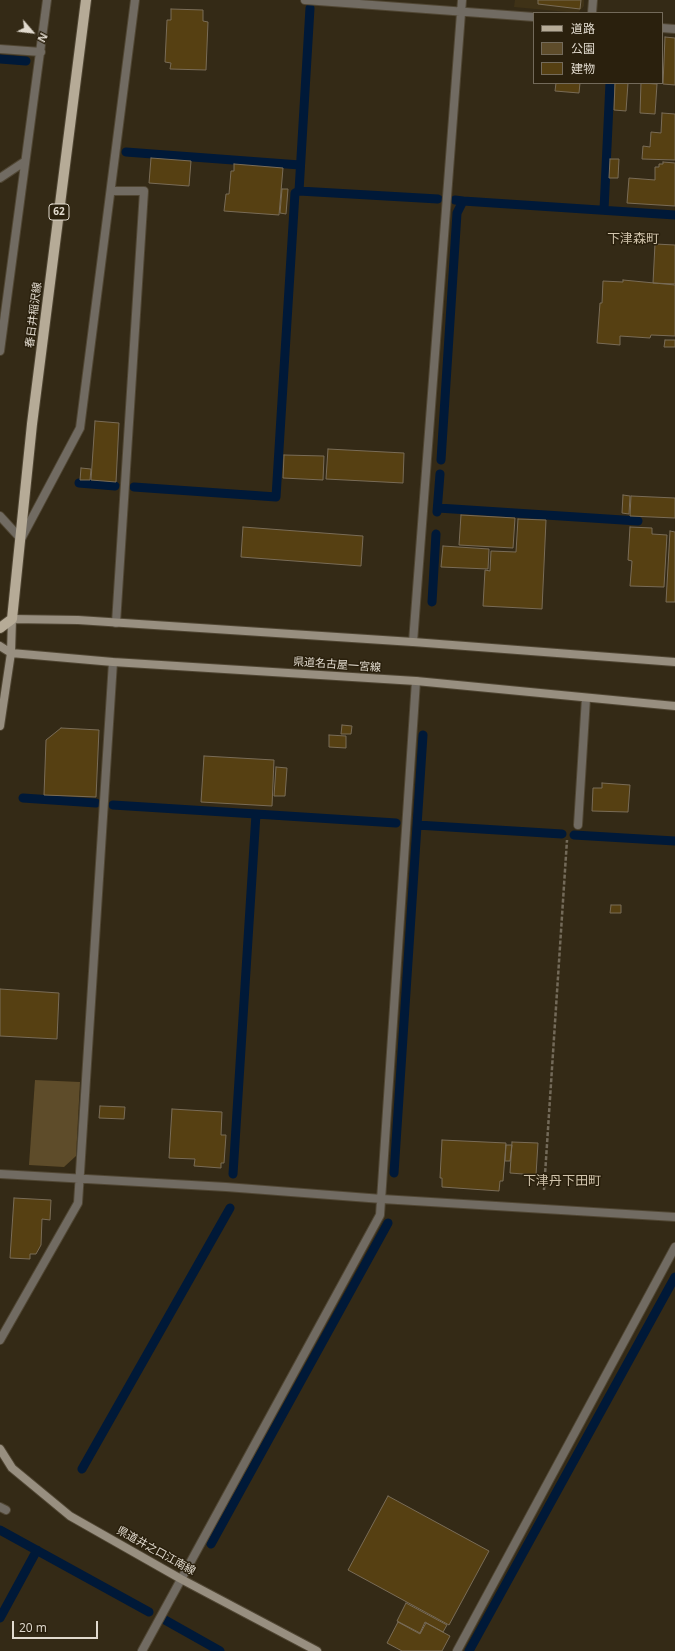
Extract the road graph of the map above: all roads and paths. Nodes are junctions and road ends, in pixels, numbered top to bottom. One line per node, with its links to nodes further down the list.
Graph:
1 (47, 0): 13 (street)
2 (86, 0): 19 (main road, 春日井稲沢線 / 62)
3 (135, 0): 16 (street)
4 (305, 0): 7 (street)
5 (462, 0): 7 (street)
6 (593, 0): 8 (street)
7 (462, 11): 9 (street); 23 (street)
8 (592, 12)
9 (533, 17)
10 (663, 28): 11 (street)
11 (675, 29)
12 (0, 49): 13 (street)
13 (41, 52): 14 (street)
14 (24, 162): 15 (street); 17 (street)
15 (0, 178)
16 (111, 191): 19 (street); 21 (street)
17 (0, 351)
18 (0, 516): 19 (street)
19 (21, 539): 20 (main road, 春日井稲沢線 / 62)
20 (12, 618): 21 (main road); 22 (main road); 25 (main road)
21 (116, 622): 23 (main road)
22 (0, 628)
23 (413, 642): 27 (main road)
24 (0, 646): 25 (main road, 県道名古屋一宮線)
25 (11, 653): 26 (main road, 県道名古屋一宮線); 31 (main road)
26 (113, 662): 28 (main road, 県道名古屋一宮線); 34 (street)
27 (675, 662)
28 (416, 681): 29 (main road, 県道名古屋一宮線); 35 (street)
29 (586, 698): 30 (main road, 県道名古屋一宮線); 32 (street)
30 (675, 706)
31 (0, 726)
32 (578, 825): 36 (path)
33 (0, 1174): 34 (street)
34 (79, 1179): 35 (street); 39 (street)
35 (382, 1199): 36 (street); 41 (street)
36 (543, 1209): 37 (street)
37 (675, 1217)
38 (675, 1247): 44 (street)
39 (0, 1340)
40 (0, 1449): 41 (main road, 県道井之口江南線)
41 (181, 1579): 42 (street); 43 (main road, 県道井之口江南線)
42 (142, 1651)
43 (317, 1651)
44 (457, 1651)

